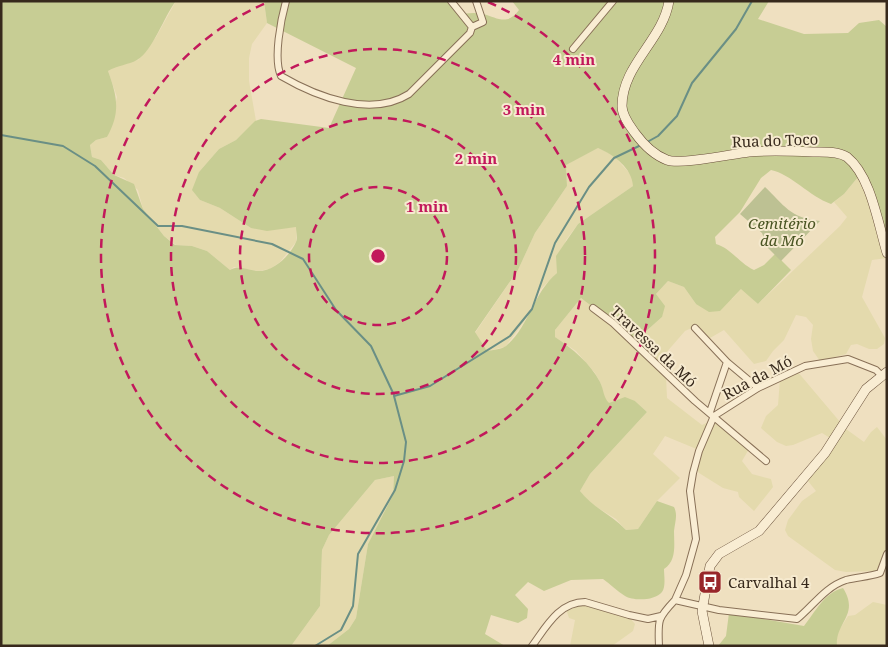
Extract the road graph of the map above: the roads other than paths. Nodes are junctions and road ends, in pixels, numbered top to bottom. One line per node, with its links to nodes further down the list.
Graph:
1 (286, 1): 6 (street)
2 (451, 1): 6 (street)
3 (476, 1): 6 (street)
4 (613, 1): 7 (street)
5 (669, 1): 8 (street, Rua do Toco)
6 (472, 28)
7 (573, 49)
8 (887, 253)
9 (593, 308): 14 (street, Travessa da Mó)
10 (695, 328): 11 (street)
11 (727, 362): 13 (street); 14 (street)
12 (884, 374): 13 (street, Rua da Mó); 18 (street)
13 (758, 388): 14 (street, Rua da Mó)
14 (712, 414): 15 (street, Travessa da Mó); 17 (street, Rua da Mó)
15 (766, 461)
16 (887, 554): 18 (street)
17 (675, 600): 18 (street); 19 (street, Rua da Mó)
18 (703, 607): 22 (street)
19 (661, 616): 20 (street); 21 (street)
20 (532, 646)
21 (659, 646)
22 (709, 646)

